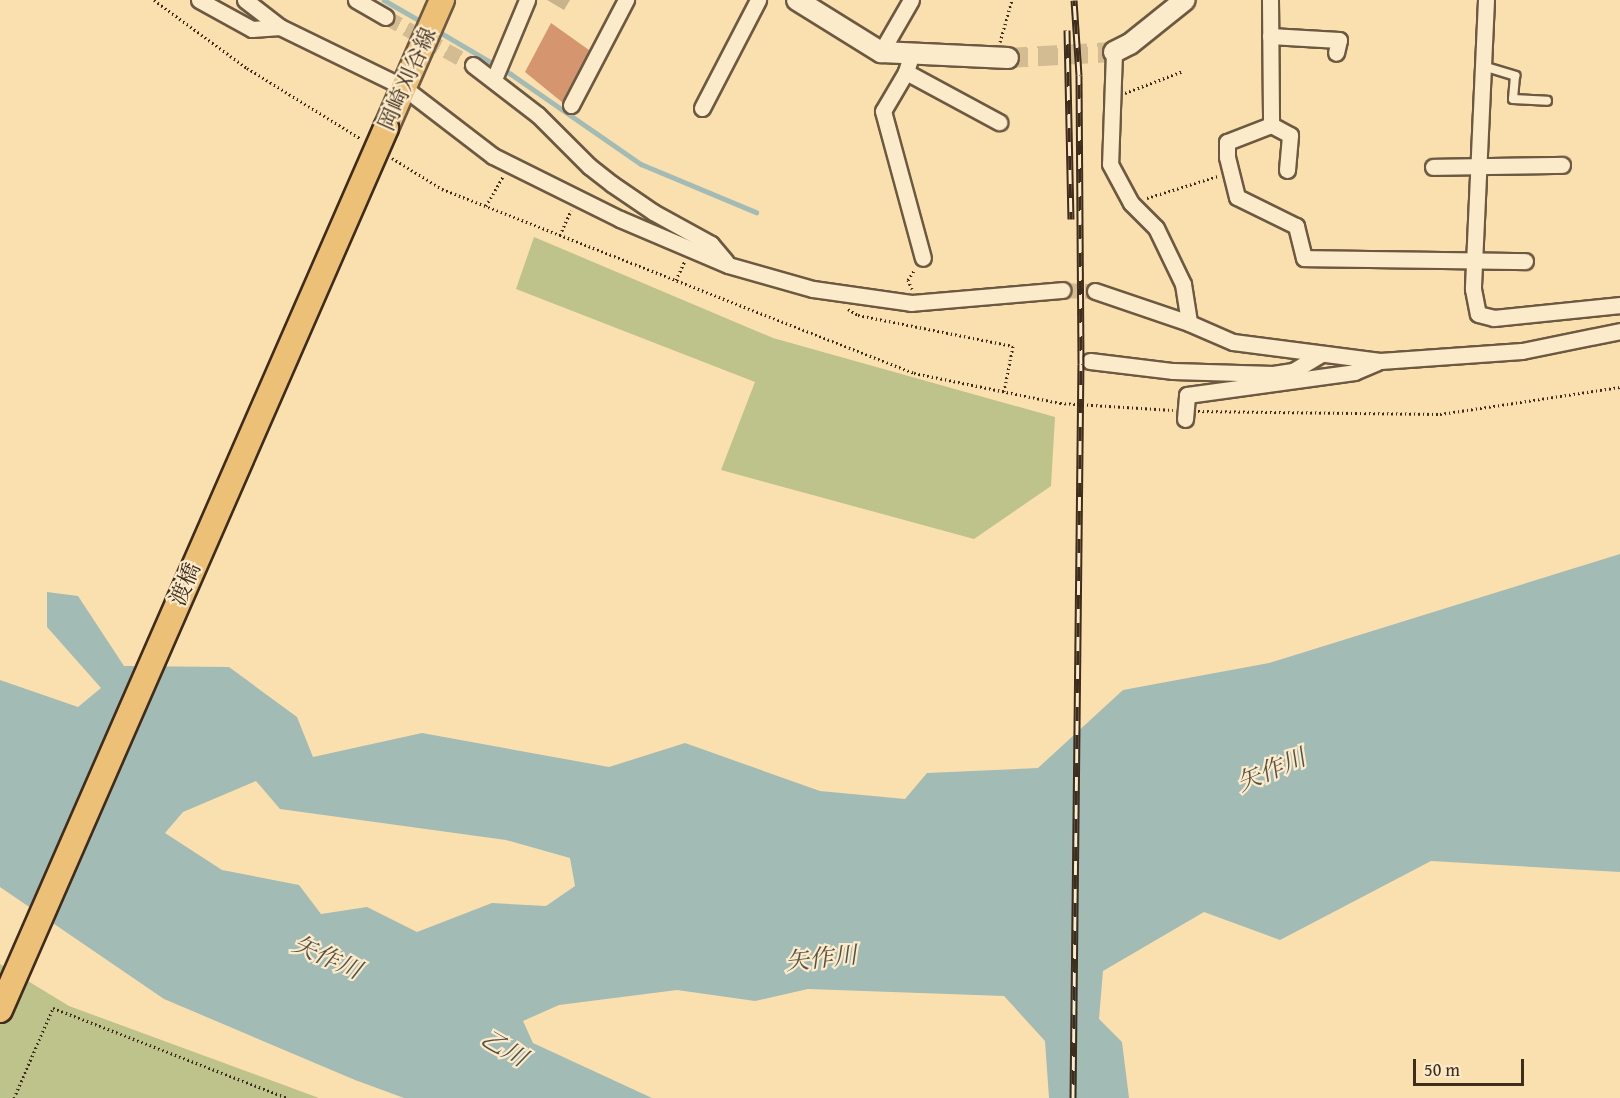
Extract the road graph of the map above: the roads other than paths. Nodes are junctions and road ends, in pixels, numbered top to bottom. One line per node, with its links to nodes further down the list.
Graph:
1 (199, 0): 14 (street)
2 (245, 0): 14 (street)
3 (356, 0): 13 (street)
4 (442, 0): 25 (main road, 岡崎刈谷線)
5 (527, 0): 24 (street)
6 (626, 0): 27 (street)
7 (758, 0): 28 (street)
8 (796, 0): 16 (street)
9 (911, 0): 16 (street)
10 (1185, 0): 17 (street)
11 (1270, 0): 15 (street)
12 (1486, 0): 22 (street)
13 (386, 17)
14 (280, 27): 25 (street)
15 (1270, 36): 18 (street); 30 (street)
16 (882, 51): 19 (street)
17 (1114, 52): 43 (street)
18 (1336, 52)
19 (912, 53): 20 (street); 23 (street)
20 (1002, 58)
21 (473, 65): 24 (street)
22 (1483, 66): 26 (lane); 34 (street)
23 (906, 72): 29 (street); 36 (street)
24 (494, 79): 39 (street)
25 (403, 87): 31 (main road, 岡崎刈谷線, bridge); 39 (street)
26 (1548, 101)
27 (571, 105)
28 (702, 108)
29 (999, 122)
30 (1271, 125): 35 (street); 37 (street)
31 (371, 157): 49 (main road, 渡橋, bridge)
32 (1562, 165): 34 (street)
33 (1433, 167): 34 (street)
34 (1478, 168): 37 (street)
35 (1287, 170)
36 (923, 258)
37 (1474, 259): 38 (street); 42 (street)
38 (1525, 261)
39 (728, 265): 40 (street)
40 (1062, 290)
41 (1095, 291): 43 (street)
42 (1620, 305)
43 (1189, 323): 45 (street)
44 (1620, 332): 47 (street)
45 (1321, 354): 46 (street); 47 (street)
46 (1090, 361)
47 (1380, 361): 48 (street)
48 (1185, 419)
49 (0, 1011)

